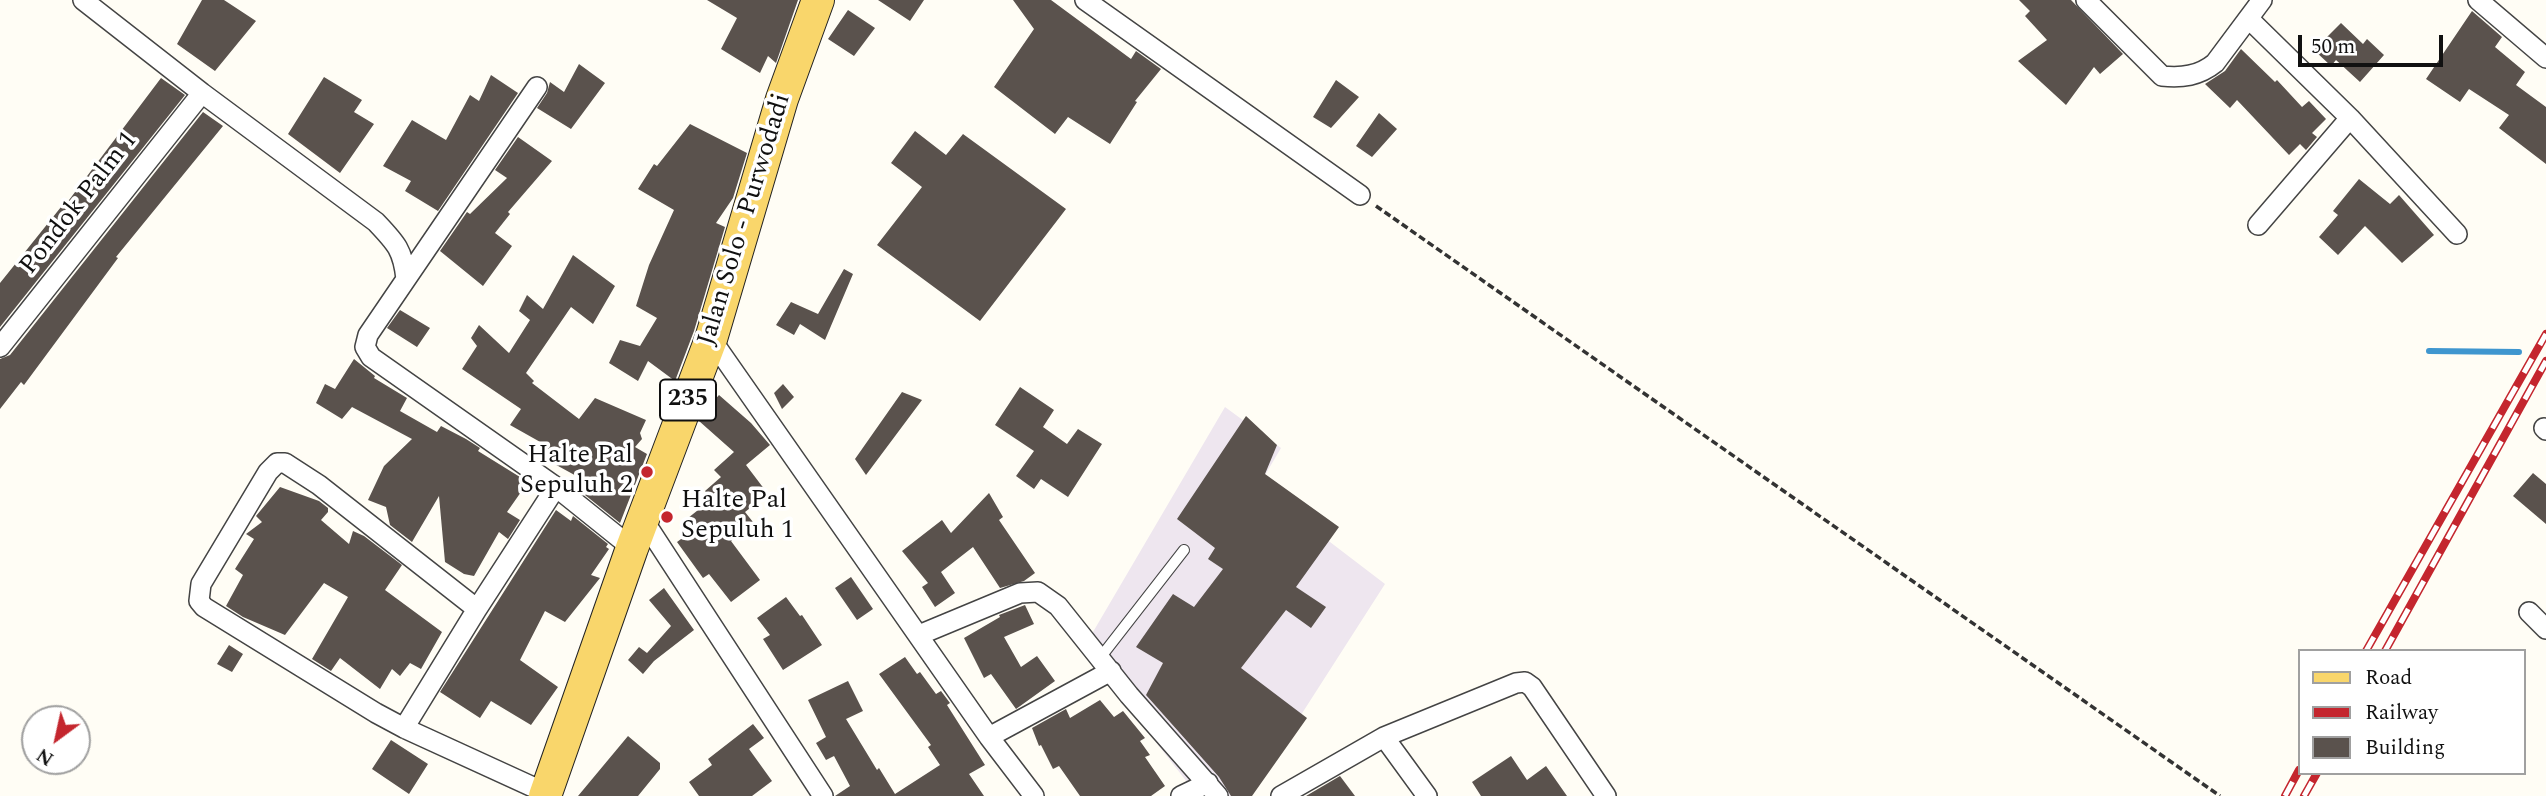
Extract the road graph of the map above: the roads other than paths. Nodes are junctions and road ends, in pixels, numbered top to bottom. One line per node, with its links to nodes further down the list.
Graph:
1 (83, 0): 10 (street)
2 (818, 0): 16 (main road, Jalan Solo - Purwodadi / 235)
3 (1084, 0): 12 (street)
4 (2086, 0): 7 (street)
5 (2262, 0): 7 (street)
6 (2478, 0): 8 (street)
7 (2249, 19): 11 (street)
8 (2546, 58)
9 (537, 87): 15 (street)
10 (202, 93): 15 (street); 17 (street, Pondok Palm 1)
11 (2350, 118): 13 (street); 14 (street)
12 (1360, 195)
13 (2258, 225)
14 (2457, 234)
15 (406, 279): 18 (street)
16 (711, 339): 19 (main road, Jalan Solo - Purwodadi / 235); 24 (street)
17 (0, 347)
18 (556, 486): 19 (street); 21 (street)
19 (638, 534): 31 (main road, Jalan Solo - Purwodadi / 235); 33 (street)
20 (1184, 550): 25 (lane)
21 (477, 610): 26 (street); 26 (street)
22 (2529, 612): 23 (street)
23 (2546, 629)
24 (919, 635): 25 (street); 27 (street)
25 (1105, 664): 27 (street); 29 (street)
26 (404, 728): 31 (street)
27 (989, 737): 30 (street)
28 (1384, 737): 32 (street); 35 (street); 36 (street)
29 (1213, 789): 34 (street)
30 (1026, 793)
31 (546, 794)
32 (1601, 794)
33 (823, 796)
34 (1181, 796)
35 (1281, 796)
36 (1427, 796)

